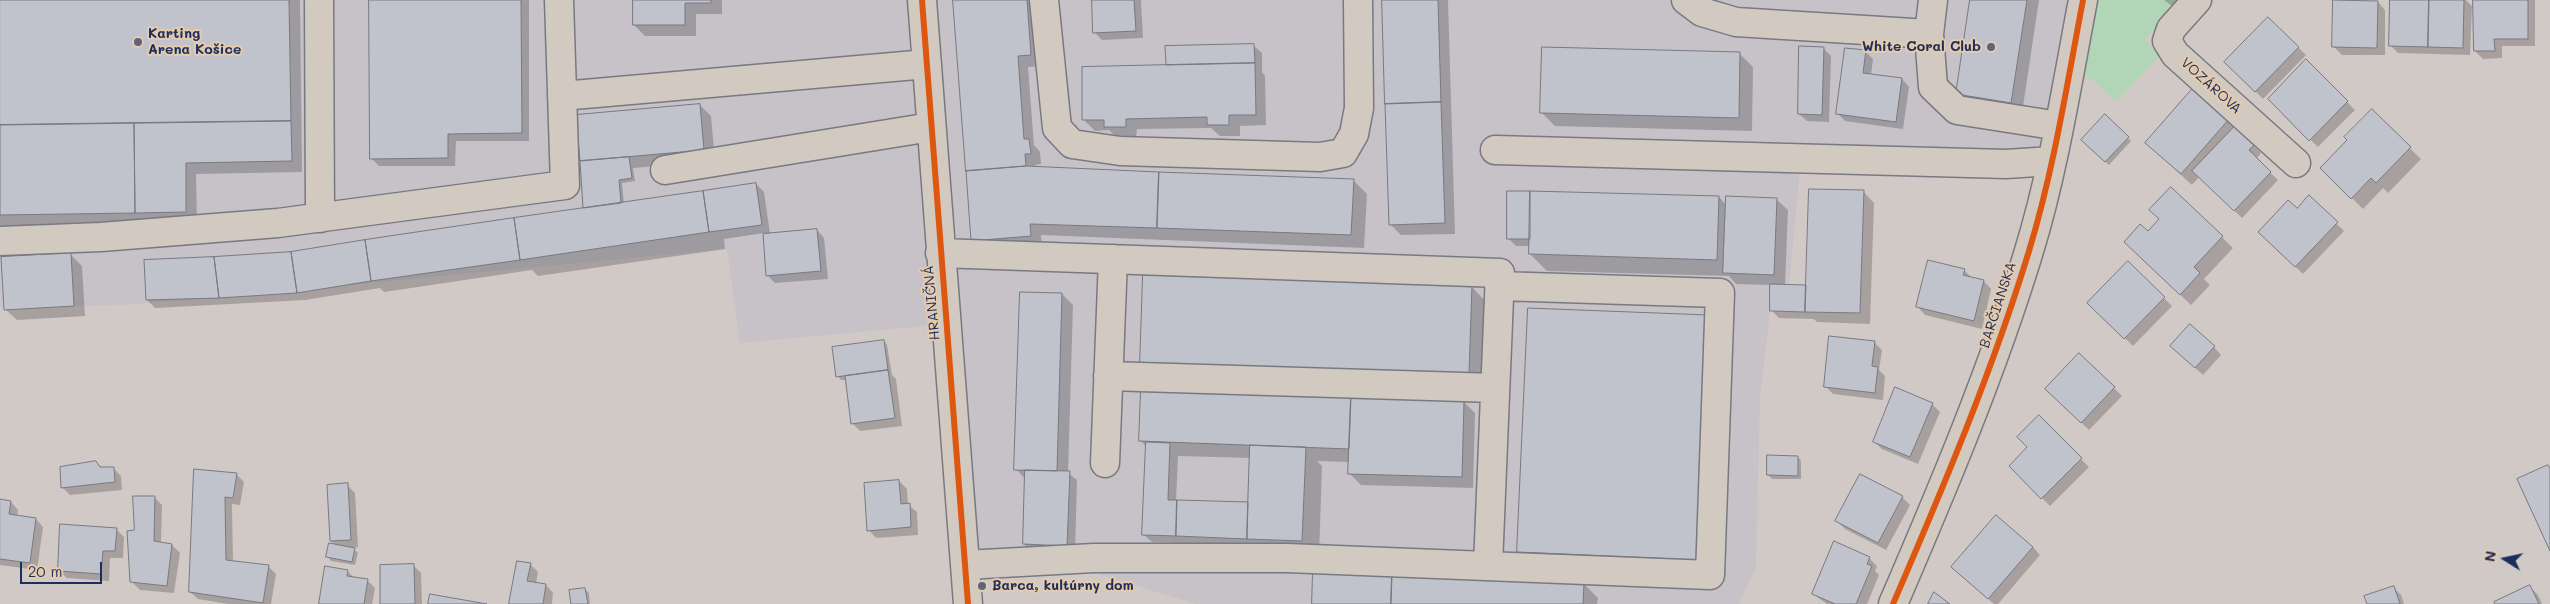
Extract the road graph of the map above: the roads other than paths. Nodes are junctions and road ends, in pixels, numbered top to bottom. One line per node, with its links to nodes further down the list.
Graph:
1 (319, 0): 19 (street)
2 (559, 0): 12 (street)
3 (922, 0): 11 (street, HRANIČNÁ)
4 (1044, 0): 5 (street)
5 (1358, 0)
6 (1686, 0): 10 (street)
7 (1933, 0): 10 (street)
8 (2083, 0): 13 (street, BARČIANSKA)
9 (2197, 0): 17 (street, VOZÁROVA)
10 (1929, 34): 13 (street)
11 (927, 64): 12 (street); 14 (street, HRANIČNÁ)
12 (562, 96): 19 (street)
13 (2059, 126): 16 (street, BARČIANSKA)
14 (931, 127): 18 (street); 21 (street, HRANIČNÁ)
15 (1495, 150): 16 (street)
16 (2052, 161): 30 (street, BARČIANSKA)
17 (2296, 163)
18 (665, 170)
19 (320, 218): 20 (street)
20 (0, 241)
21 (940, 253): 22 (street); 27 (street, HRANIČNÁ)
22 (1113, 259): 23 (street); 24 (street)
23 (1499, 286): 25 (street); 28 (street)
24 (1108, 376): 25 (street); 26 (street)
25 (1495, 388): 28 (street)
26 (1105, 463)
27 (965, 565): 28 (street); 29 (street, HRANIČNÁ)
28 (1488, 566)
29 (968, 604)
30 (1893, 604)

